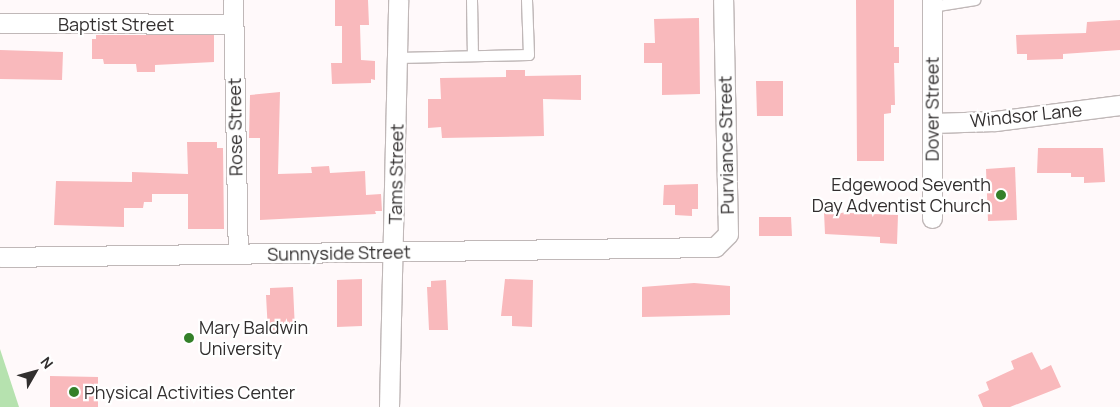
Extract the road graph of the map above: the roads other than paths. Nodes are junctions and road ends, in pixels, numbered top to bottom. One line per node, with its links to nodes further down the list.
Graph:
1 (233, 0): 9 (street, Rose Street)
2 (398, 0): 11 (street, Tams Street)
3 (472, 0): 10 (lane)
4 (528, 0): 10 (lane)
5 (723, 0): 15 (street, Purviance Street)
6 (975, 0): 7 (lane)
7 (932, 4): 13 (street, Dover Street)
8 (0, 23): 9 (street, Baptist Street)
9 (232, 24): 17 (street, Rose Street)
10 (473, 56): 11 (lane)
11 (398, 58): 16 (street, Tams Street)
12 (1120, 105): 13 (street, Windsor Lane)
13 (932, 123): 14 (street, Dover Street)
14 (932, 218)
15 (678, 249): 16 (street, Sunnyside Street)
16 (395, 252): 17 (street, Sunnyside Street); 19 (street, Tams Street)
17 (238, 254): 18 (street, Sunnyside Street)
18 (0, 257)
19 (389, 407)

